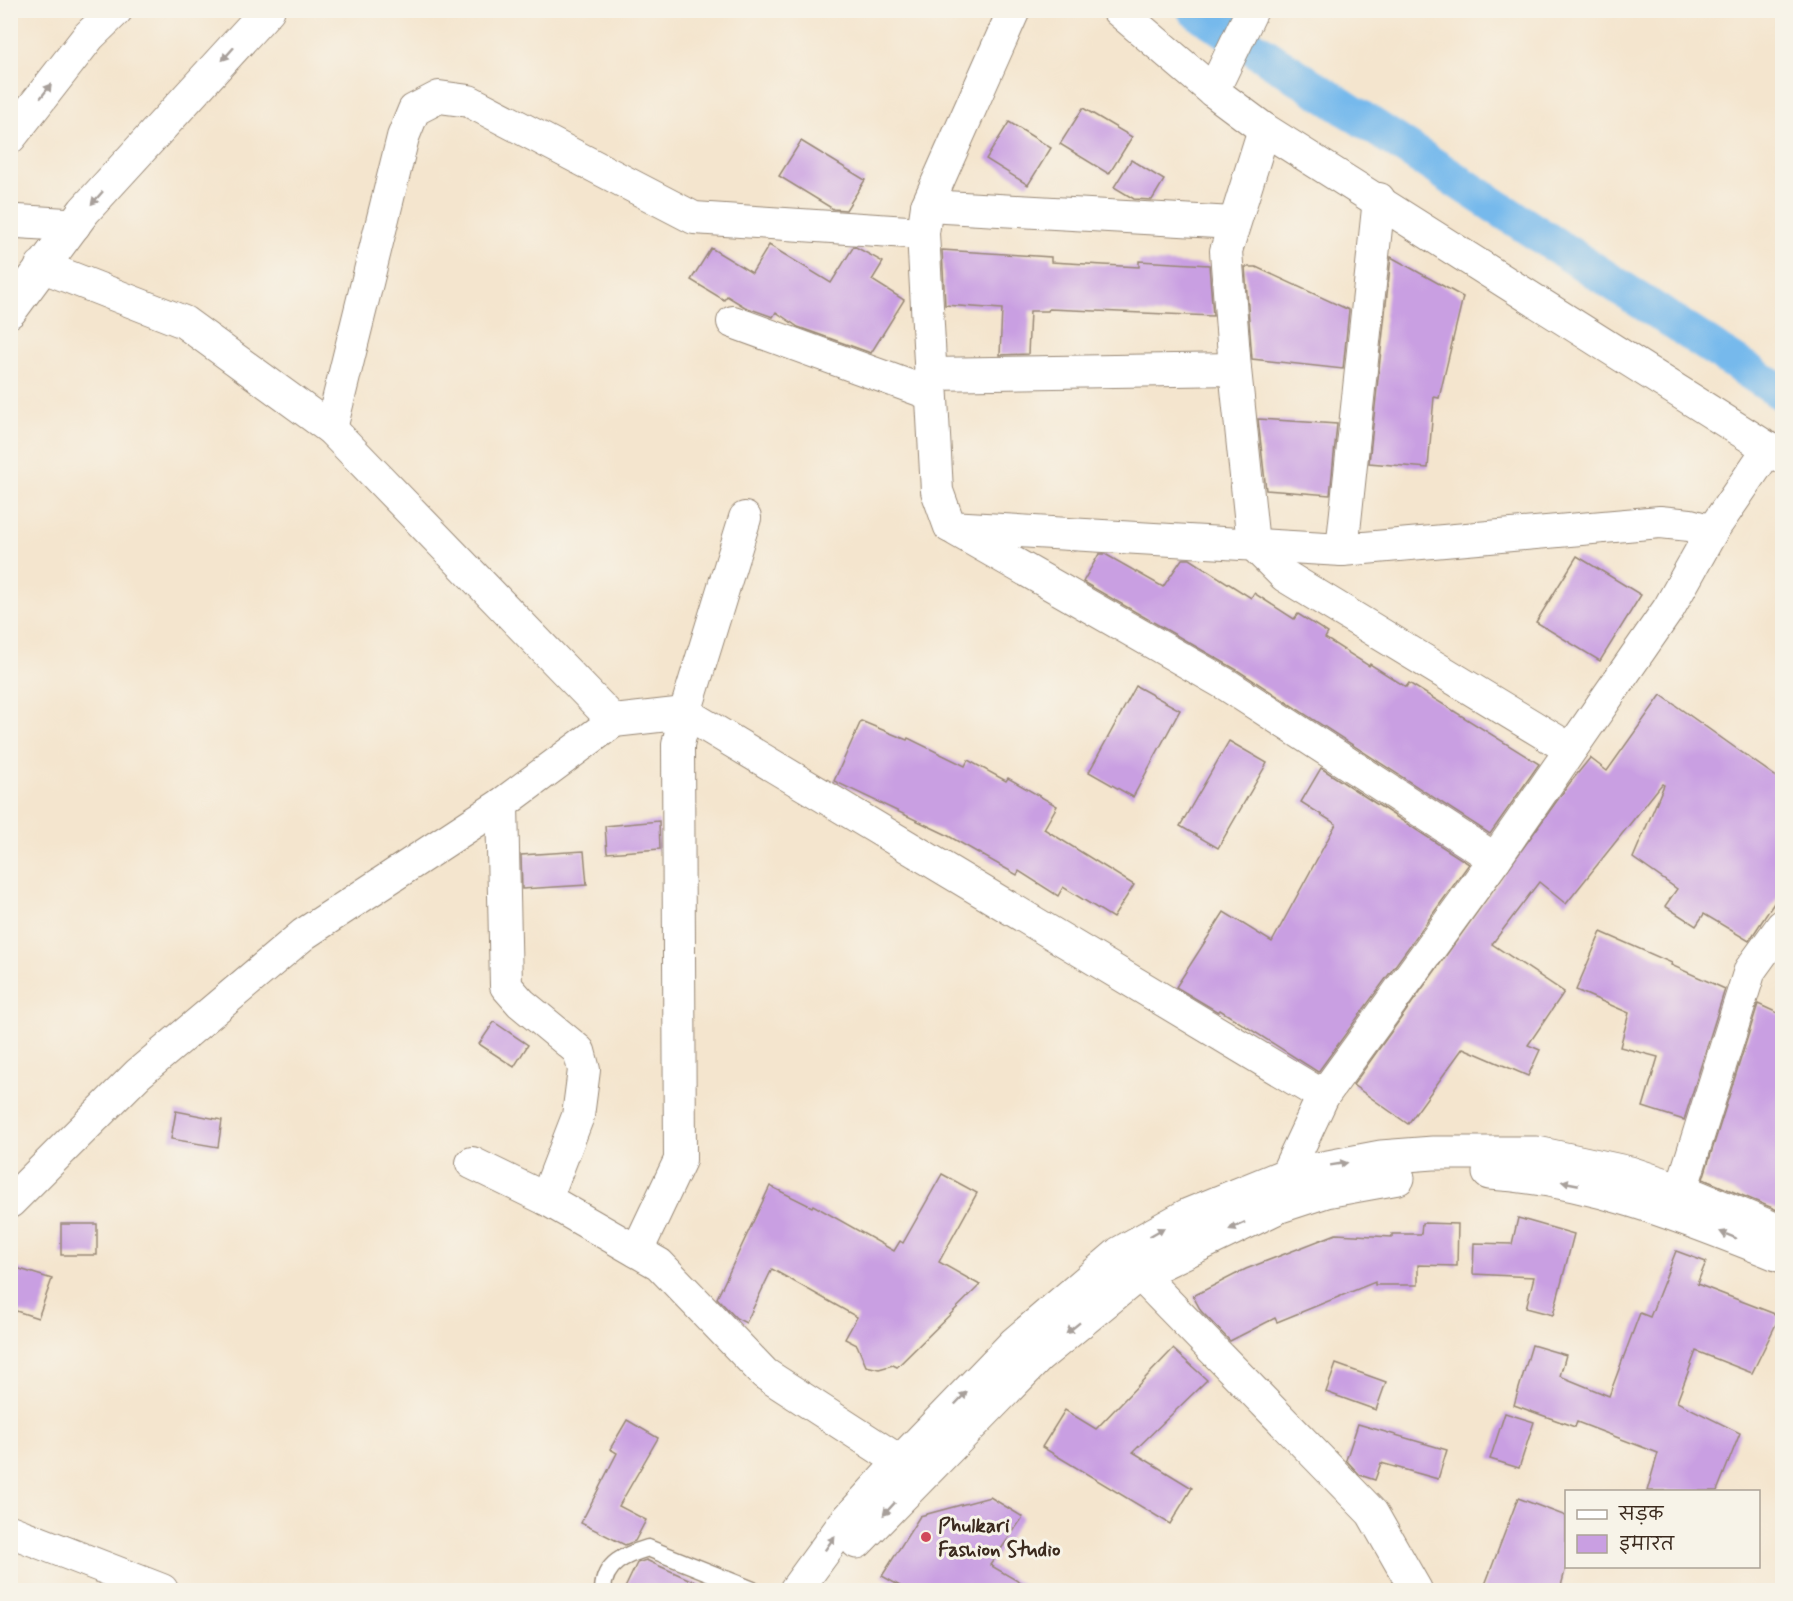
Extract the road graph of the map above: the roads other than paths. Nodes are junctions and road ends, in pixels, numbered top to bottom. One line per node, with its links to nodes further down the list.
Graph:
1 (116, 10): 8 (main road, one-way to 1)
2 (268, 10): 13 (main road, one-way to 13)
3 (1014, 10): 10 (street)
4 (1118, 10): 6 (street)
5 (1252, 10): 6 (street)
6 (1213, 91): 7 (street)
7 (1264, 129): 9 (street); 12 (street)
8 (10, 137)
9 (1379, 200): 20 (street); 25 (street)
10 (925, 219): 12 (street); 18 (street); 19 (street)
11 (10, 221): 13 (main road)
12 (1234, 223): 17 (street)
13 (74, 225): 14 (main road)
14 (41, 266): 15 (main road); 19 (street)
15 (10, 311)
16 (733, 322): 18 (street)
17 (1234, 369): 18 (street); 24 (street)
18 (930, 384): 22 (street)
19 (331, 429): 27 (street)
20 (1776, 453): 23 (street)
21 (745, 518): 26 (street)
22 (950, 527): 24 (street); 30 (street)
23 (1712, 531): 25 (street); 28 (street)
24 (1253, 544): 25 (street); 28 (street)
25 (1342, 550)
26 (685, 713): 27 (street); 32 (street); 39 (street)
27 (614, 721): 29 (street)
28 (1570, 749): 30 (street)
29 (502, 804): 35 (street); 37 (street)
30 (1496, 859): 32 (street)
31 (1782, 926): 36 (street)
32 (1323, 1096): 34 (street)
33 (472, 1163): 35 (street)
34 (1283, 1190): 36 (main road); 41 (main road)
35 (546, 1199): 39 (street)
36 (1677, 1201): 38 (main road); 40 (main road, one-way to 36)
37 (10, 1202)
38 (1782, 1232)
39 (637, 1251): 42 (street)
40 (1782, 1257)
41 (1130, 1264): 42 (main road); 50 (street)
42 (910, 1468): 48 (main road, one-way to 42); 49 (main road, one-way to 49)
43 (10, 1531): 45 (street)
44 (723, 1584): 46 (lane); 47 (lane)
45 (162, 1590)
46 (603, 1590)
47 (753, 1590)
48 (796, 1590)
49 (823, 1590)
50 (1416, 1590)

